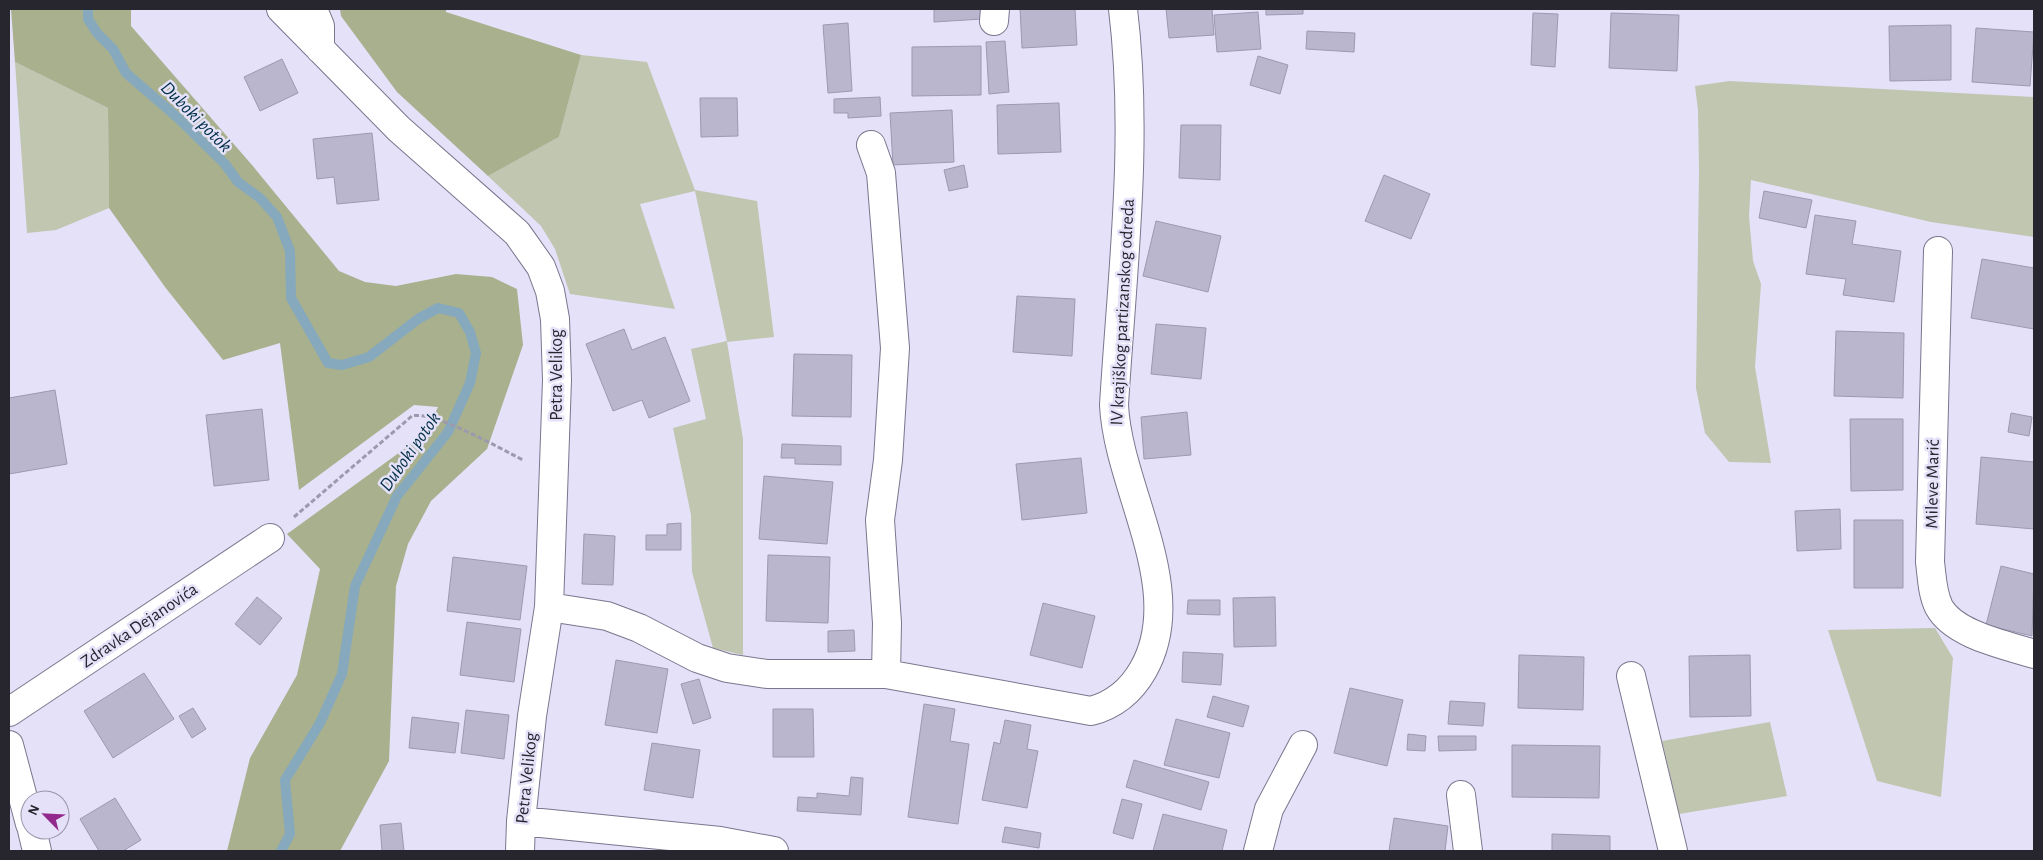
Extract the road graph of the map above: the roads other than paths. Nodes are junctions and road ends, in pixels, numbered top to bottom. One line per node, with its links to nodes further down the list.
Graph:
1 (281, 9): 4 (street, Petra Velikog)
2 (313, 9): 4 (street)
3 (1123, 9): 10 (street, IV krajiškog partizanskog odreda)
4 (320, 49): 8 (street, Petra Velikog)
5 (870, 145): 10 (street)
6 (1938, 251): 9 (street, Mileve Marić)
7 (270, 538): 12 (street, Zdravka Dejanovića)
8 (549, 607): 10 (street, IV krajiškog partizanskog odreda); 17 (street, Petra Velikog)
9 (2034, 654)
10 (886, 674)
11 (1631, 676): 22 (street)
12 (9, 712)
13 (1303, 745): 20 (street)
14 (9, 746): 15 (street)
15 (21, 790)
16 (1460, 795): 21 (street)
17 (521, 821): 18 (street, Petra Velikog); 19 (street)
18 (520, 851)
19 (774, 851)
20 (1258, 851)
21 (1468, 851)
22 (1673, 851)

